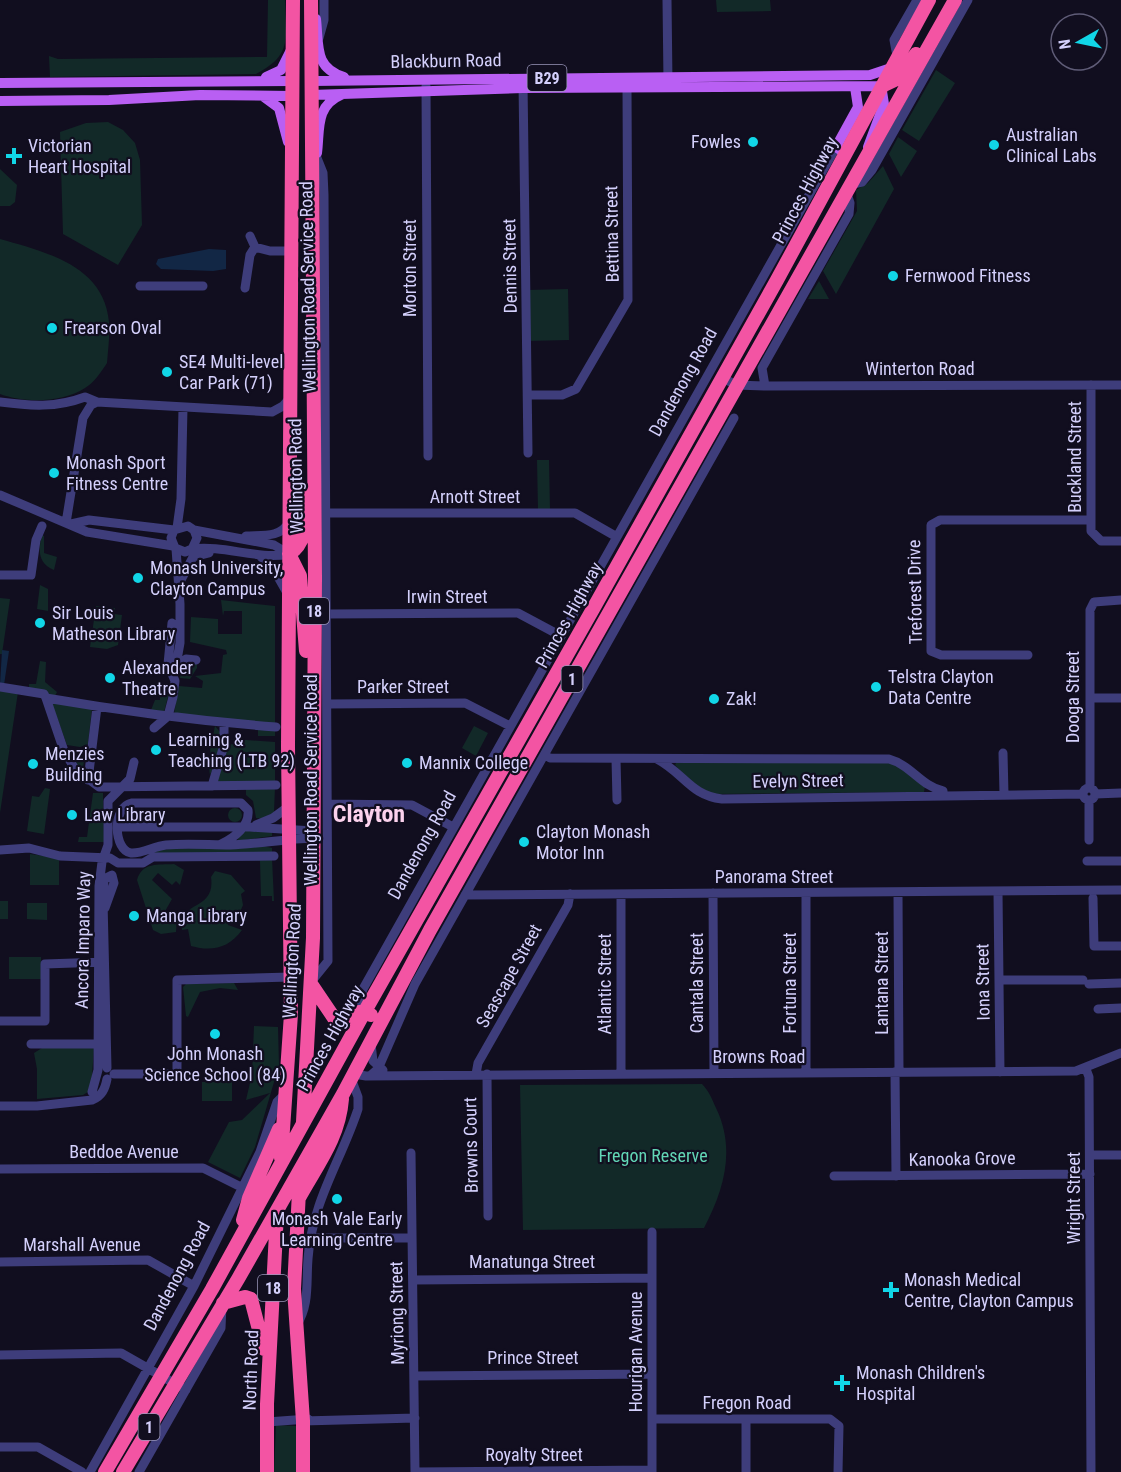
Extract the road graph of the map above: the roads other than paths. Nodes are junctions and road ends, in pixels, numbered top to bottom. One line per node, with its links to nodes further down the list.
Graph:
1 (293, 0): 10 (highway, Wellington Road / 18)
2 (313, 0): 9 (main road); 14 (highway, Wellington Road / 18)
3 (324, 0): 9 (street)
4 (668, 0): 20 (street)
5 (917, 0): 12 (street)
6 (929, 0): 12 (highway, Princes Highway / 1)
7 (955, 0): 11 (highway, Princes Highway / 1)
8 (968, 0): 38 (street, Princes Highway)
9 (319, 38): 14 (main road); 18 (main road)
10 (292, 46): 17 (main road); 19 (highway, Wellington Road / 18)
11 (928, 47): 13 (highway); 37 (highway, Princes Highway / 1)
12 (899, 54): 13 (street); 15 (highway, Princes Highway / 1)
13 (914, 56): 25 (highway)
14 (311, 62): 27 (highway, Wellington Road / 18)
15 (891, 68): 16 (main road, Blackburn Road / B29); 25 (highway, Princes Highway / 1)
16 (870, 75): 20 (main road, Blackburn Road / B29); 25 (main road)
17 (258, 80): 19 (main road, Blackburn Road / B29); 23 (main road, Blackburn Road / B29)
18 (353, 80): 24 (main road, Blackburn Road / B29); 27 (main road, Blackburn Road / B29)
19 (292, 81): 27 (highway, Blackburn Road / B29); 31 (highway, Wellington Road / 18)
20 (668, 82): 22 (main road, Blackburn Road / B29); 26 (main road, Blackburn Road / B29); 28 (main road, Blackburn Road / B29)
21 (0, 83): 23 (main road, Blackburn Road / B29)
22 (523, 83): 24 (main road, Blackburn Road / B29); 28 (main road, Blackburn Road / B29); 55 (street, Dennis Street)
23 (43, 84): 33 (main road)
24 (426, 85): 29 (main road, Blackburn Road / B29); 67 (street, Morton Street)
25 (882, 86): 26 (main road, Blackburn Road / B29); 36 (highway, Princes Highway / 1); 37 (main road)
26 (855, 87): 36 (main road)
27 (311, 88): 29 (main road, Blackburn Road / B29); 31 (highway, Blackburn Road / B29); 35 (highway, Wellington Road / 18)
28 (627, 88): 55 (street, Bettina Street)
29 (344, 94): 35 (main road)
30 (259, 96): 31 (main road, Blackburn Road / B29); 33 (main road, Blackburn Road / B29); 34 (main road)
31 (292, 96): 34 (highway, Wellington Road / 18)
32 (0, 101): 33 (main road, Blackburn Road / B29)
33 (44, 101)
34 (290, 142): 35 (highway); 43 (highway, Wellington Road / 18)
35 (315, 148): 54 (highway, Wellington Road / 18); 66 (street, Wellington Road Service Road)
36 (841, 150): 44 (highway, Princes Highway / 1)
37 (865, 156): 38 (highway, Princes Highway / 1)
38 (848, 188): 40 (street, Princes Highway); 41 (highway, Princes Highway / 1)
39 (250, 236): 42 (street)
40 (836, 237): 41 (street, Princes Highway); 48 (street, Princes Highway)
41 (815, 246): 48 (highway, Princes Highway / 1)
42 (255, 247): 43 (street); 47 (street)
43 (291, 250): 56 (highway, Wellington Road / 18)
44 (771, 276): 48 (street); 49 (highway, Princes Highway / 1); 71 (street, Dandenong Road)
45 (140, 286): 46 (street)
46 (203, 286)
47 (245, 288)
48 (795, 294): 50 (highway, Princes Highway / 1); 53 (street, Princes Highway)
49 (721, 377): 50 (street, Winterton Road); 71 (highway, Princes Highway / 1)
50 (736, 385): 53 (street, Winterton Road); 62 (highway, Princes Highway / 1)
51 (1091, 385): 52 (street, Winterton Road); 53 (street, Winterton Road); 75 (street, Buckland Street)
52 (1121, 385)
53 (765, 386)
54 (312, 391): 68 (highway, Wellington Road / 18); 88 (highway)
55 (528, 395): 64 (street, Dennis Street)
56 (290, 398): 60 (street); 63 (highway, Wellington Road / 18)
57 (0, 402): 58 (street)
58 (97, 402): 59 (street); 76 (street)
59 (183, 408): 60 (street); 70 (street)
60 (272, 412): 63 (street)
61 (734, 418): 65 (street)
62 (711, 431): 65 (street); 73 (highway, Princes Highway / 1)
63 (290, 441): 74 (highway, Wellington Road / 18)
64 (528, 453)
65 (714, 453): 78 (street)
66 (326, 454): 68 (street); 72 (street, Wellington Road Service Road)
67 (428, 456)
68 (314, 468): 91 (highway, Wellington Road / 18)
69 (0, 495): 76 (street)
70 (182, 499): 80 (street); 81 (street)
71 (639, 512): 73 (street); 83 (street, Dandenong Road); 114 (highway, Princes Highway / 1)
72 (327, 513): 83 (street, Arnott Street); 95 (street, Wellington Road Service Road)
73 (660, 519): 78 (street); 101 (highway, Princes Highway / 1)
74 (290, 520): 82 (street); 88 (highway, Wellington Road / 18)
75 (1091, 520): 85 (street, Buckland Street); 98 (street, Treforest Drive)
76 (68, 523): 77 (street); 84 (street)
77 (123, 524): 80 (street); 84 (street)
78 (674, 524): 109 (street)
79 (42, 526): 90 (street)
80 (176, 529): 81 (street); 86 (street)
81 (192, 529): 82 (street); 86 (street)
82 (228, 537): 88 (street)
83 (617, 537): 97 (street, Dandenong Road)
84 (121, 538): 86 (street)
85 (1121, 541)
86 (182, 549): 87 (street); 92 (street)
87 (224, 551): 89 (street); 92 (street)
88 (289, 554): 89 (street); 93 (highway, Wellington Road / 18); 105 (highway)
89 (259, 555): 93 (street)
90 (0, 575)
91 (315, 578): 95 (street, Wellington Road Service Road); 105 (highway, Wellington Road / 18)
92 (180, 582): 99 (street)
93 (289, 599): 134 (highway, Wellington Road / 18)
94 (1121, 600): 103 (street, Dooga Street)
95 (327, 610): 97 (street, Irwin Street); 106 (street, Wellington Road Service Road)
96 (172, 623): 108 (street)
97 (561, 636): 111 (street, Dandenong Road)
98 (1028, 655)
99 (191, 660)
100 (1, 687): 102 (street)
101 (562, 696): 109 (street); 116 (highway, Princes Highway / 1)
102 (46, 698): 107 (street); 122 (street)
103 (1090, 698): 104 (street); 130 (street, Dooga Street)
104 (1121, 698)
105 (312, 700): 139 (highway, Wellington Road / 18)
106 (328, 704): 111 (street, Parker Street); 133 (street, Wellington Road Service Road)
107 (98, 706): 108 (street); 122 (street)
108 (168, 716): 110 (street); 113 (street)
109 (566, 717): 117 (street)
110 (224, 723): 112 (street); 124 (street)
111 (510, 726): 137 (street, Dandenong Road)
112 (276, 727)
113 (154, 728)
114 (515, 748): 116 (street); 167 (highway, Princes Highway / 1)
115 (1003, 753): 129 (street)
116 (529, 755): 121 (street); 158 (highway, Princes Highway / 1)
117 (545, 755): 118 (street, Evelyn Street); 121 (street)
118 (616, 759): 119 (street, Evelyn Street); 131 (street)
119 (657, 759): 128 (street, Evelyn Street); 128 (street, Evelyn Street)
120 (134, 762): 126 (street)
121 (533, 776): 154 (street)
122 (88, 780): 125 (street)
123 (276, 785): 124 (street)
124 (212, 786): 126 (street)
125 (108, 788): 126 (street); 132 (street, Ancora Imparo Way)
126 (122, 789): 132 (street)
127 (1121, 793): 130 (street, Evelyn Street)
128 (954, 794): 129 (street, Evelyn Street)
129 (1004, 794): 130 (street, Evelyn Street)
130 (1089, 794): 140 (street, Dooga Street)
131 (617, 800)
132 (113, 801): 144 (street, Ancora Imparo Way)
133 (328, 804): 137 (street); 163 (street, Wellington Road Service Road)
134 (288, 807): 136 (street); 138 (highway, Wellington Road / 18)
135 (119, 827): 136 (street); 136 (street); 141 (street)
136 (247, 827): 138 (street); 141 (street)
137 (453, 827): 167 (street, Dandenong Road)
138 (288, 834): 139 (street); 141 (street); 161 (highway, Wellington Road / 18)
139 (313, 834): 163 (highway, Wellington Road / 18)
140 (1089, 840)
141 (220, 844)
142 (0, 850): 144 (street)
143 (274, 856): 144 (street)
144 (103, 858): 160 (street, Ancora Imparo Way)
145 (1121, 861): 146 (street)
146 (1087, 872)
147 (1121, 890): 148 (street, Panorama Street)
148 (998, 892): 150 (street, Panorama Street); 162 (street, Iona Street)
149 (713, 893): 152 (street, Panorama Street); 153 (street, Panorama Street); 179 (street, Cantala Street)
150 (898, 893): 153 (street, Panorama Street); 176 (street, Lantana Street)
151 (570, 894): 152 (street, Panorama Street); 154 (street, Panorama Street); 183 (street, Seascape Street)
152 (621, 894): 178 (street, Atlantic Street)
153 (806, 894): 180 (street, Fortuna Street)
154 (465, 895): 157 (street)
155 (1093, 898): 159 (street)
156 (105, 909): 160 (street, Ancora Imparo Way)
157 (449, 923): 158 (street); 174 (street)
158 (429, 930): 168 (highway, Princes Highway / 1)
159 (1121, 946)
160 (101, 962): 169 (street); 172 (street, Ancora Imparo Way)
161 (290, 977): 181 (street); 188 (highway, Wellington Road / 18)
162 (999, 980): 164 (street); 177 (street, Iona Street)
163 (311, 983): 167 (highway); 192 (highway, Wellington Road / 18)
164 (1121, 983)
165 (1121, 1008): 166 (street)
166 (1098, 1009)
167 (365, 1011): 168 (highway); 192 (highway, Princes Highway / 1)
168 (380, 1020): 170 (highway, Princes Highway / 1)
169 (0, 1021)
170 (371, 1038): 174 (street); 185 (highway, Princes Highway / 1)
171 (31, 1044): 172 (street)
172 (102, 1044): 181 (street, Ancora Imparo Way); 187 (street, Ancora Imparo Way)
173 (1121, 1053): 175 (street, Browns Road)
174 (379, 1068): 182 (street, Browns Road); 186 (street)
175 (1086, 1069): 177 (street, Browns Road); 194 (street, Wright Street)
176 (897, 1072): 177 (street, Browns Road); 180 (street, Browns Road); 201 (street, Lantana Street)
177 (1000, 1072)
178 (621, 1073): 179 (street, Browns Road); 184 (street, Browns Road)
179 (714, 1073): 180 (street, Browns Road)
180 (806, 1073)
181 (109, 1074): 190 (street)
182 (394, 1074): 183 (street, Browns Road); 186 (street, Browns Road)
183 (476, 1074): 184 (street, Browns Road)
184 (487, 1074): 205 (street, Browns Court)
185 (352, 1076): 186 (street, Browns Road); 189 (highway, 1); 207 (street)
186 (370, 1076)
187 (92, 1092)
188 (286, 1093): 191 (highway, Wellington Road / 18); 202 (street, Dandenong Road)
189 (343, 1094): 197 (highway, 1); 203 (highway)
190 (0, 1106)
191 (285, 1109): 196 (highway, Wellington Road / 18); 209 (highway)
192 (302, 1125): 196 (highway, Princes Highway / 1); 197 (highway, Wellington Road / 18)
193 (411, 1153): 208 (street, Myriong Street)
194 (1090, 1155): 195 (street); 199 (street, Wright Street)
195 (1121, 1155)
196 (281, 1163): 204 (highway, North Road / 18); 209 (highway, Princes Highway / 1)
197 (300, 1168): 203 (highway, 18); 204 (highway, 1)
198 (0, 1169): 202 (street, Beddoe Avenue)
199 (1090, 1174): 201 (street, Kanooka Grove); 240 (street, Wright Street)
200 (834, 1176): 201 (street, Kanooka Grove)
201 (896, 1176)
202 (243, 1188): 213 (street, Dandenong Road)
203 (298, 1199): 215 (highway, 18)
204 (278, 1208): 214 (highway, 1); 217 (highway, North Road / 18)
205 (488, 1216)
206 (652, 1232): 211 (street, Hourigan Avenue)
207 (310, 1238): 208 (street); 215 (street)
208 (412, 1238): 212 (street, Myriong Street)
209 (236, 1245): 218 (highway, Dandenong Road / 1)
210 (0, 1262): 213 (street, Marshall Avenue)
211 (652, 1278): 212 (street, Manatunga Street); 219 (street, Hourigan Avenue)
212 (413, 1280): 220 (street, Myriong Street)
213 (194, 1286): 218 (street, Dandenong Road)
214 (222, 1304): 217 (highway); 221 (highway, 1)
215 (295, 1328): 225 (highway, 18)
216 (0, 1355): 218 (street)
217 (268, 1369): 226 (highway, North Road / 18)
218 (155, 1371): 221 (street); 230 (street, Dandenong Road); 231 (highway, 1)
219 (652, 1374): 220 (street, Prince Street); 222 (street, Hourigan Avenue)
220 (414, 1376): 224 (street, Myriong Street)
221 (180, 1386): 232 (highway, 1); 233 (street)
222 (653, 1419): 223 (street, Fregon Road); 228 (street, Hourigan Avenue)
223 (746, 1419): 238 (street); 239 (street, Fregon Road)
224 (415, 1420): 225 (street); 236 (street, Myriong Street)
225 (303, 1421): 226 (street); 235 (highway, 18)
226 (267, 1422): 234 (highway, North Road / 18)
227 (0, 1447): 229 (street)
228 (652, 1471): 237 (street, Royalty Street)
229 (82, 1472)
230 (90, 1472)
231 (105, 1472)
232 (123, 1472)
233 (139, 1472)
234 (267, 1472)
235 (303, 1472)
236 (415, 1472): 237 (street, Royalty Street)
237 (494, 1472)
238 (746, 1472)
239 (838, 1472)
240 (1091, 1472)

